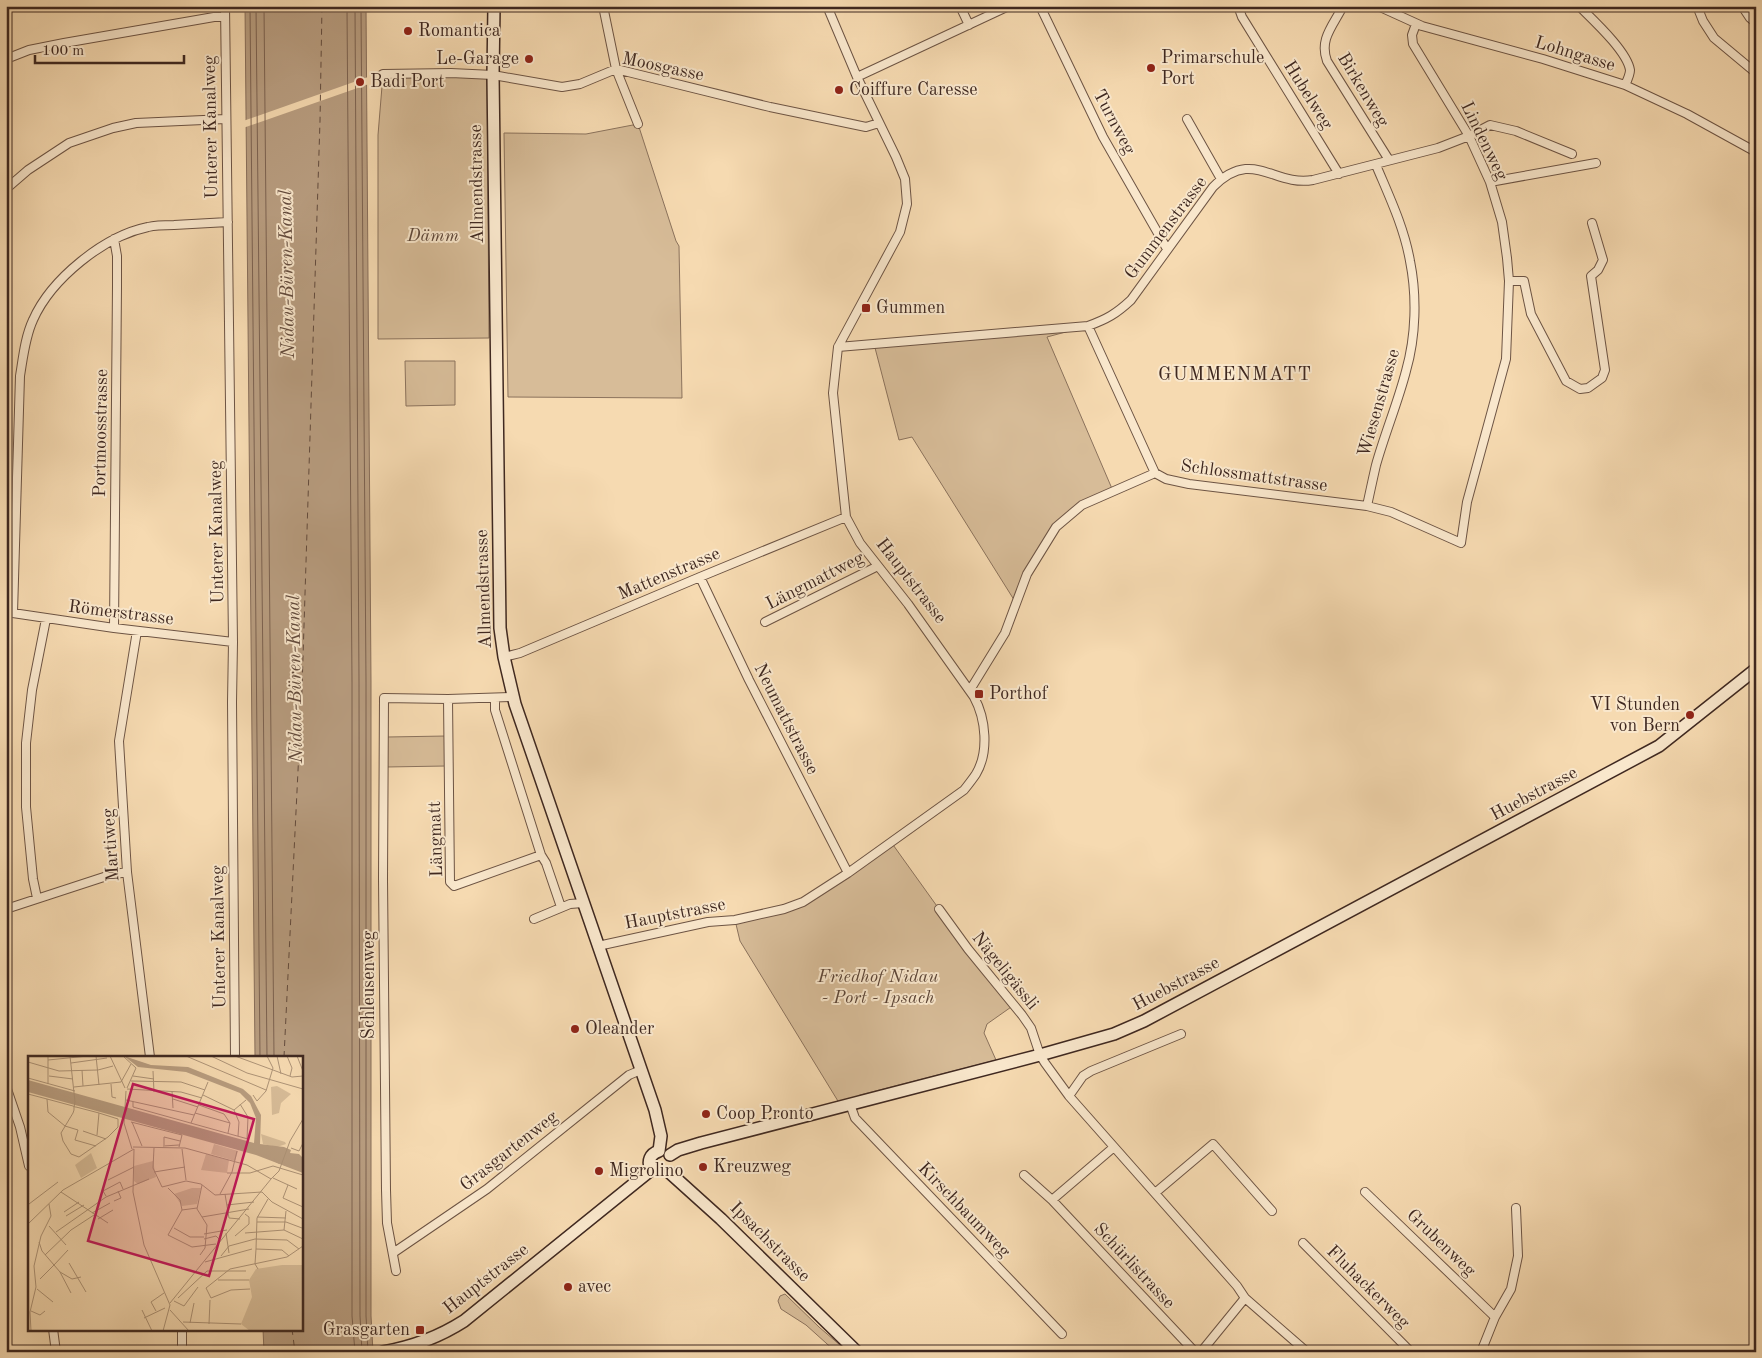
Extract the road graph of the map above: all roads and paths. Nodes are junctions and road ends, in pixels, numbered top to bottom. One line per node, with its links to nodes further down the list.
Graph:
1 (225, 6): 14 (street, Unterer Kanalweg)
2 (494, 6): 21 (main road, Allmendstrasse)
3 (603, 6): 19 (street)
4 (827, 6): 23 (street, Hauptstrasse)
5 (960, 6): 17 (street)
6 (1009, 6): 17 (street)
7 (1040, 6): 42 (street, Turnweg)
8 (1238, 6): 35 (street, Hubelweg)
9 (1343, 6): 32 (street, Birkenweg)
10 (1378, 6): 16 (street, Lohngasse)
11 (1579, 6): 24 (street)
12 (1697, 6): 20 (street)
13 (1742, 6): 15 (street)
14 (225, 17): 18 (street); 25 (street, Unterer Kanalweg)
15 (1756, 23)
16 (1416, 24): 24 (street, Lohngasse); 29 (street, Lindenweg)
17 (969, 25): 23 (street)
18 (6, 59)
19 (616, 69): 21 (street, Moosgasse); 27 (street, Moosgasse); 28 (street)
20 (1756, 73)
21 (493, 75): 22 (street, Moosgasse); 58 (main road, Allmendstrasse)
22 (380, 76)
23 (857, 77): 27 (street, Hauptstrasse)
24 (1625, 85): 30 (street, Lohngasse)
25 (226, 119): 38 (street); 39 (street, Unterer Kanalweg)
26 (1187, 119): 36 (street)
27 (879, 123): 45 (street, Hauptstrasse)
28 (638, 124)
29 (1469, 136): 31 (street, Gummenstrasse); 32 (street, Gummenstrasse); 37 (street, Lindenweg)
30 (1756, 152)
31 (1572, 154)
32 (1389, 160): 34 (street, Gummenstrasse)
33 (1596, 162): 37 (street)
34 (1376, 165): 35 (street, Gummenstrasse); 47 (street, Wiesenstrasse)
35 (1339, 174): 36 (street, Gummenstrasse)
36 (1221, 179): 42 (street, Gummenstrasse)
37 (1490, 182): 43 (street, Lindenweg)
38 (6, 189)
39 (228, 222): 41 (street); 57 (street, Unterer Kanalweg)
40 (1592, 223): 43 (street)
41 (114, 239): 52 (street); 55 (street, Portmoosstrasse)
42 (1167, 249): 44 (street, Gummenstrasse)
43 (1509, 281): 49 (street, Lindenweg)
44 (1088, 326): 45 (street, Gummenstrasse); 46 (street)
45 (838, 347): 48 (street, Hauptstrasse)
46 (1155, 473): 47 (street, Schlossmattstrasse); 60 (street, Schlossmattstrasse)
47 (1367, 506): 49 (street, Schlossmattstrasse)
48 (846, 517): 50 (street, Hauptstrasse); 51 (street, Mattenstrasse)
49 (1461, 544)
50 (878, 566): 54 (street, Längmattweg); 60 (street, Hauptstrasse)
51 (700, 576): 58 (street, Mattenstrasse); 66 (street, Neumattstrasse)
52 (10, 612): 53 (street, Römerstrasse)
53 (46, 619): 55 (street, Römerstrasse); 67 (street)
54 (765, 622)
55 (114, 628): 56 (street, Römerstrasse)
56 (137, 631): 57 (street, Römerstrasse); 65 (street, Martiweg)
57 (233, 642): 77 (street, Unterer Kanalweg)
58 (504, 657): 61 (main road, Allmendstrasse)
59 (1756, 669): 75 (main road, Huebstrasse)
60 (970, 690): 66 (street, Hauptstrasse)
61 (513, 697): 62 (street); 68 (main road, Allmendstrasse)
62 (495, 698): 63 (street); 64 (street)
63 (448, 699): 64 (street, Längmatt); 96 (street, Schleusenweg)
64 (541, 855): 69 (street)
65 (127, 872): 67 (street); 76 (street, Martiweg)
66 (848, 873): 73 (street, Hauptstrasse)
67 (37, 898): 70 (street)
68 (583, 903): 69 (street); 73 (main road, Allmendstrasse)
69 (562, 907): 72 (street)
70 (6, 909)
71 (939, 910): 75 (street, Nägeligässli)
72 (534, 918)
73 (598, 946): 78 (main road, Allmendstrasse)
74 (1181, 1034): 80 (street)
75 (1040, 1055): 80 (street); 81 (main road, Huebstrasse)
76 (150, 1056)
77 (235, 1056)
78 (641, 1070): 85 (main road, Allmendstrasse); 96 (street, Grasgartenweg)
79 (6, 1086): 82 (street)
80 (1069, 1096): 84 (street)
81 (850, 1104): 85 (main road, Huebstrasse); 102 (street, Kirschbaumweg)
82 (16, 1113): 83 (street); 86 (street)
83 (6, 1117)
84 (1114, 1147): 91 (street); 92 (street)
85 (665, 1153): 87 (main road, Allmendstrasse); 88 (main road)
86 (28, 1162)
87 (651, 1170): 88 (main road); 103 (main road, Hauptstrasse)
88 (670, 1173): 106 (main road, Ipsachstrasse)
89 (1024, 1175): 92 (street, Schürlistrasse)
90 (1365, 1192): 99 (street, Grubenweg)
91 (1155, 1193): 94 (street); 98 (street)
92 (1052, 1200): 107 (street, Schürlistrasse)
93 (1516, 1208): 99 (street)
94 (1272, 1211)
95 (1303, 1243): 110 (street, Fluhackerweg)
96 (393, 1253): 97 (street, Schleusenweg)
97 (396, 1271)
98 (1245, 1298): 108 (street); 109 (street)
99 (1495, 1317): 111 (street)
100 (53, 1330): 104 (street)
101 (182, 1330): 105 (street)
102 (1062, 1334)
103 (389, 1351)
104 (56, 1352)
105 (182, 1352)
106 (857, 1352)
107 (1195, 1352)
108 (1201, 1352)
109 (1307, 1352)
110 (1411, 1352)
111 (1481, 1352)

